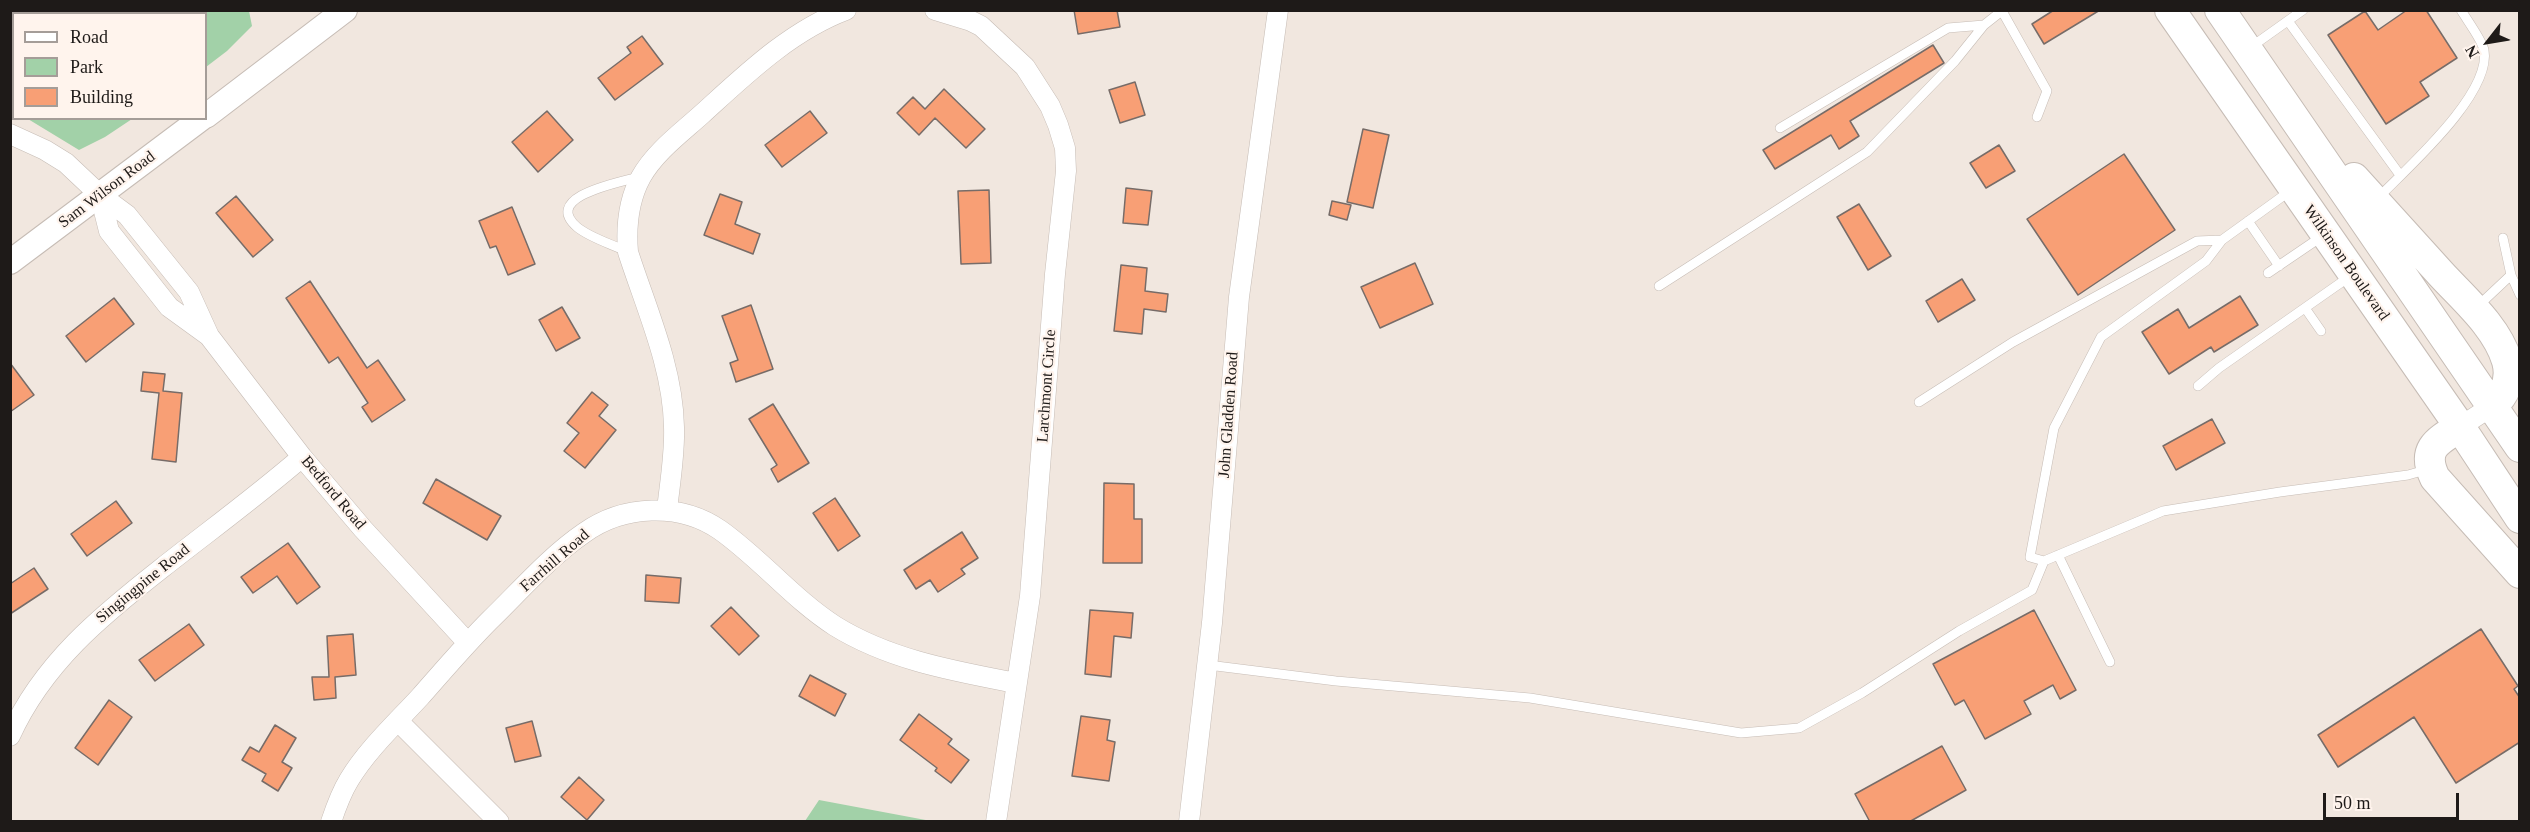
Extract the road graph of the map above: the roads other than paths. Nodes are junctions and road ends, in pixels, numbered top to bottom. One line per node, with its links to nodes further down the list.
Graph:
1 (846, 10): 20 (street)
2 (935, 10): 10 (street, Larchmont Circle)
3 (1278, 10): 53 (street, John Gladden Road)
4 (2170, 10): 21 (main road, Wilkinson Boulevard)
5 (2220, 10): 13 (main road)
6 (2303, 10): 11 (lane)
7 (2461, 10): 19 (lane)
8 (2003, 11): 12 (lane); 15 (lane)
9 (331, 15): 14 (street, Sam Wilson Road)
10 (980, 17): 54 (street, Larchmont Circle)
11 (2288, 21): 13 (lane); 19 (lane)
12 (1984, 25): 17 (lane); 34 (lane)
13 (2255, 61): 23 (main road); 41 (main road)
14 (207, 115)
15 (2037, 117)
16 (200, 120): 22 (street, Sam Wilson Road)
17 (1780, 128)
18 (10, 134): 22 (street, Bedford Road)
19 (2400, 175): 23 (lane)
20 (641, 177): 28 (street); 28 (lane)
21 (2294, 188): 24 (lane); 25 (main road, Wilkinson Boulevard)
22 (100, 195): 29 (street, Sam Wilson Road); 44 (street, Bedford Road)
23 (2375, 201): 37 (main road)
24 (2248, 221): 27 (lane); 30 (lane)
25 (2325, 234): 30 (lane); 32 (main road, Wilkinson Boulevard)
26 (2503, 238): 33 (lane)
27 (2222, 240): 40 (lane); 49 (lane)
28 (628, 252): 46 (street)
29 (10, 262)
30 (2279, 266): 31 (lane)
31 (2268, 273)
32 (2354, 274): 36 (lane); 42 (main road, Wilkinson Boulevard)
33 (2511, 275): 35 (lane); 37 (lane)
34 (1659, 286)
35 (2520, 295)
36 (2306, 308): 38 (lane); 39 (lane)
37 (2474, 310): 41 (main road)
38 (2321, 331)
39 (2198, 386)
40 (1919, 402)
41 (2492, 406): 42 (street); 43 (main road)
42 (2460, 427): 45 (main road); 47 (main road, Wilkinson Boulevard)
43 (2520, 447)
44 (302, 457): 51 (street, Bedford Road); 56 (street, Singingpine Road)
45 (2431, 468): 48 (lane); 50 (main road)
46 (667, 510): 51 (street, Farrhill Road); 54 (street, Farrhill Road)
47 (2520, 518)
48 (2058, 555): 49 (lane); 52 (lane)
49 (2044, 561): 53 (lane)
50 (2520, 573)
51 (467, 642): 55 (street, Farrhill Road)
52 (2110, 662)
53 (1208, 665): 60 (street, John Gladden Road)
54 (1016, 683): 59 (street, Larchmont Circle)
55 (398, 721): 57 (street, Farrhill Road); 58 (street)
56 (10, 736)
57 (331, 822)
58 (499, 822)
59 (996, 822)
60 (1189, 822)

